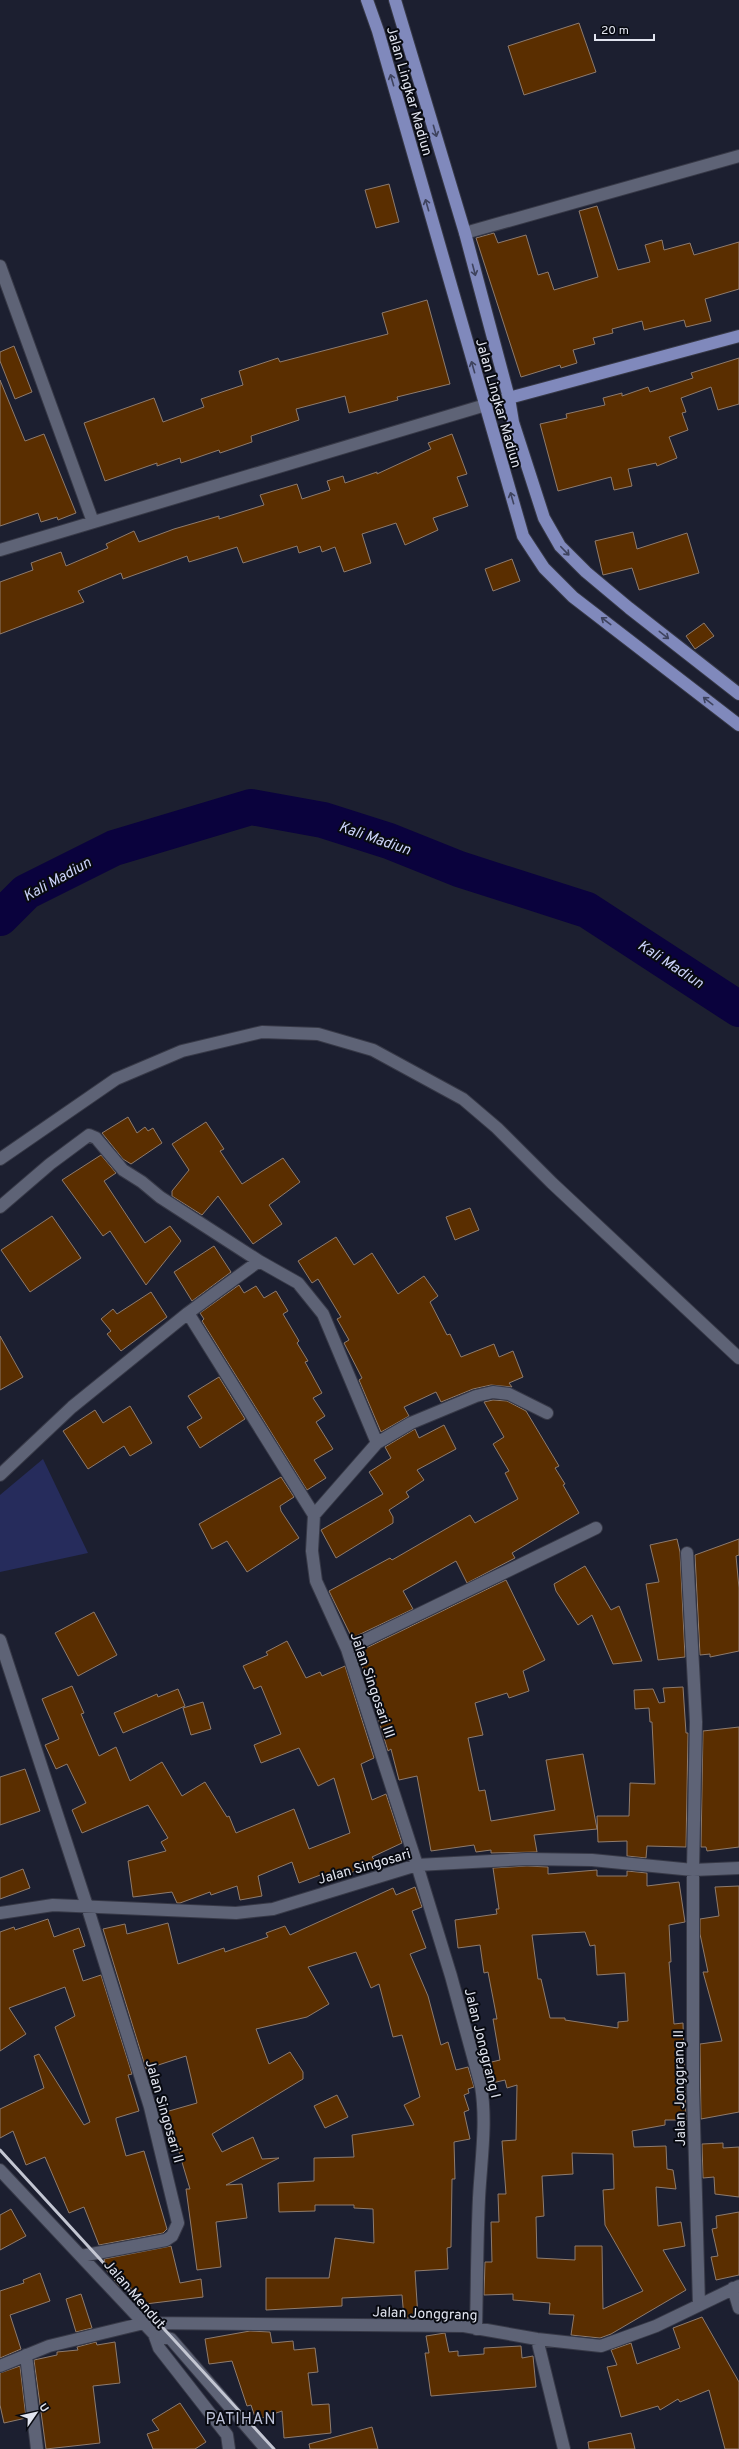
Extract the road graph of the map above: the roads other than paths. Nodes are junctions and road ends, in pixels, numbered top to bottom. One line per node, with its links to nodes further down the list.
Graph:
1 (366, 0): 8 (main road, Jalan Lingkar Madiun, one-way to 1)
2 (395, 0): 4 (main road, Jalan Lingkar Madiun, one-way to 4)
3 (739, 156): 4 (street)
4 (464, 233): 7 (main road, Jalan Lingkar Madiun, one-way to 7)
5 (0, 266): 9 (street)
6 (739, 336): 7 (main road)
7 (509, 398): 8 (street); 11 (main road, Jalan Lingkar Madiun, one-way to 11)
8 (483, 404): 9 (street); 12 (main road, Jalan Lingkar Madiun, one-way to 8)
9 (93, 522): 10 (street)
10 (0, 550)
11 (739, 694)
12 (739, 725)
13 (0, 1159): 17 (street)
14 (0, 1207): 15 (street)
15 (259, 1261): 16 (street); 19 (street)
16 (188, 1314): 20 (street); 21 (street)
17 (739, 1358)
18 (547, 1414): 19 (street)
19 (377, 1443): 21 (street)
20 (0, 1475)
21 (314, 1515): 25 (street, Jalan Singosari III)
22 (596, 1528): 25 (street)
23 (687, 1553): 28 (street, Jalan Jonggrang II)
24 (0, 1640): 29 (street, Jalan Singosari II)
25 (347, 1649): 26 (street, Jalan Singosari III)
26 (417, 1865): 28 (street, Jalan Singosari); 29 (street, Jalan Singosari); 37 (street, Jalan Jonggrang I)
27 (739, 1868): 28 (street, Jalan Singosari)
28 (693, 1870): 34 (street, Jalan Jonggrang II)
29 (88, 1906): 30 (street, Jalan Singosari); 32 (street, Jalan Singosari II)
30 (0, 1913)
31 (0, 2170): 32 (street, Jalan Mendut)
32 (81, 2256): 36 (street, Jalan Mendut)
33 (736, 2287): 34 (street, Jalan Jonggrang); 35 (street)
34 (699, 2305): 39 (street, Jalan Jonggrang)
35 (739, 2308)
36 (144, 2323): 37 (street, Jalan Jonggrang); 38 (street, Jalan Mendut); 40 (street, Jalan Jonggrang)
37 (476, 2329): 39 (street, Jalan Jonggrang)
38 (154, 2334): 42 (street); 43 (street, Jalan Mendut)
39 (537, 2340): 49 (street)
40 (26, 2355): 41 (street, Jalan Jonggrang); 46 (street)
41 (0, 2366)
42 (210, 2384): 43 (street); 44 (street)
43 (195, 2393): 45 (street, Jalan Mendut)
44 (248, 2428): 45 (street); 48 (street)
45 (227, 2435): 47 (street, Jalan Mendut)
46 (37, 2449)
47 (229, 2449)
48 (266, 2449)
49 (564, 2449)

